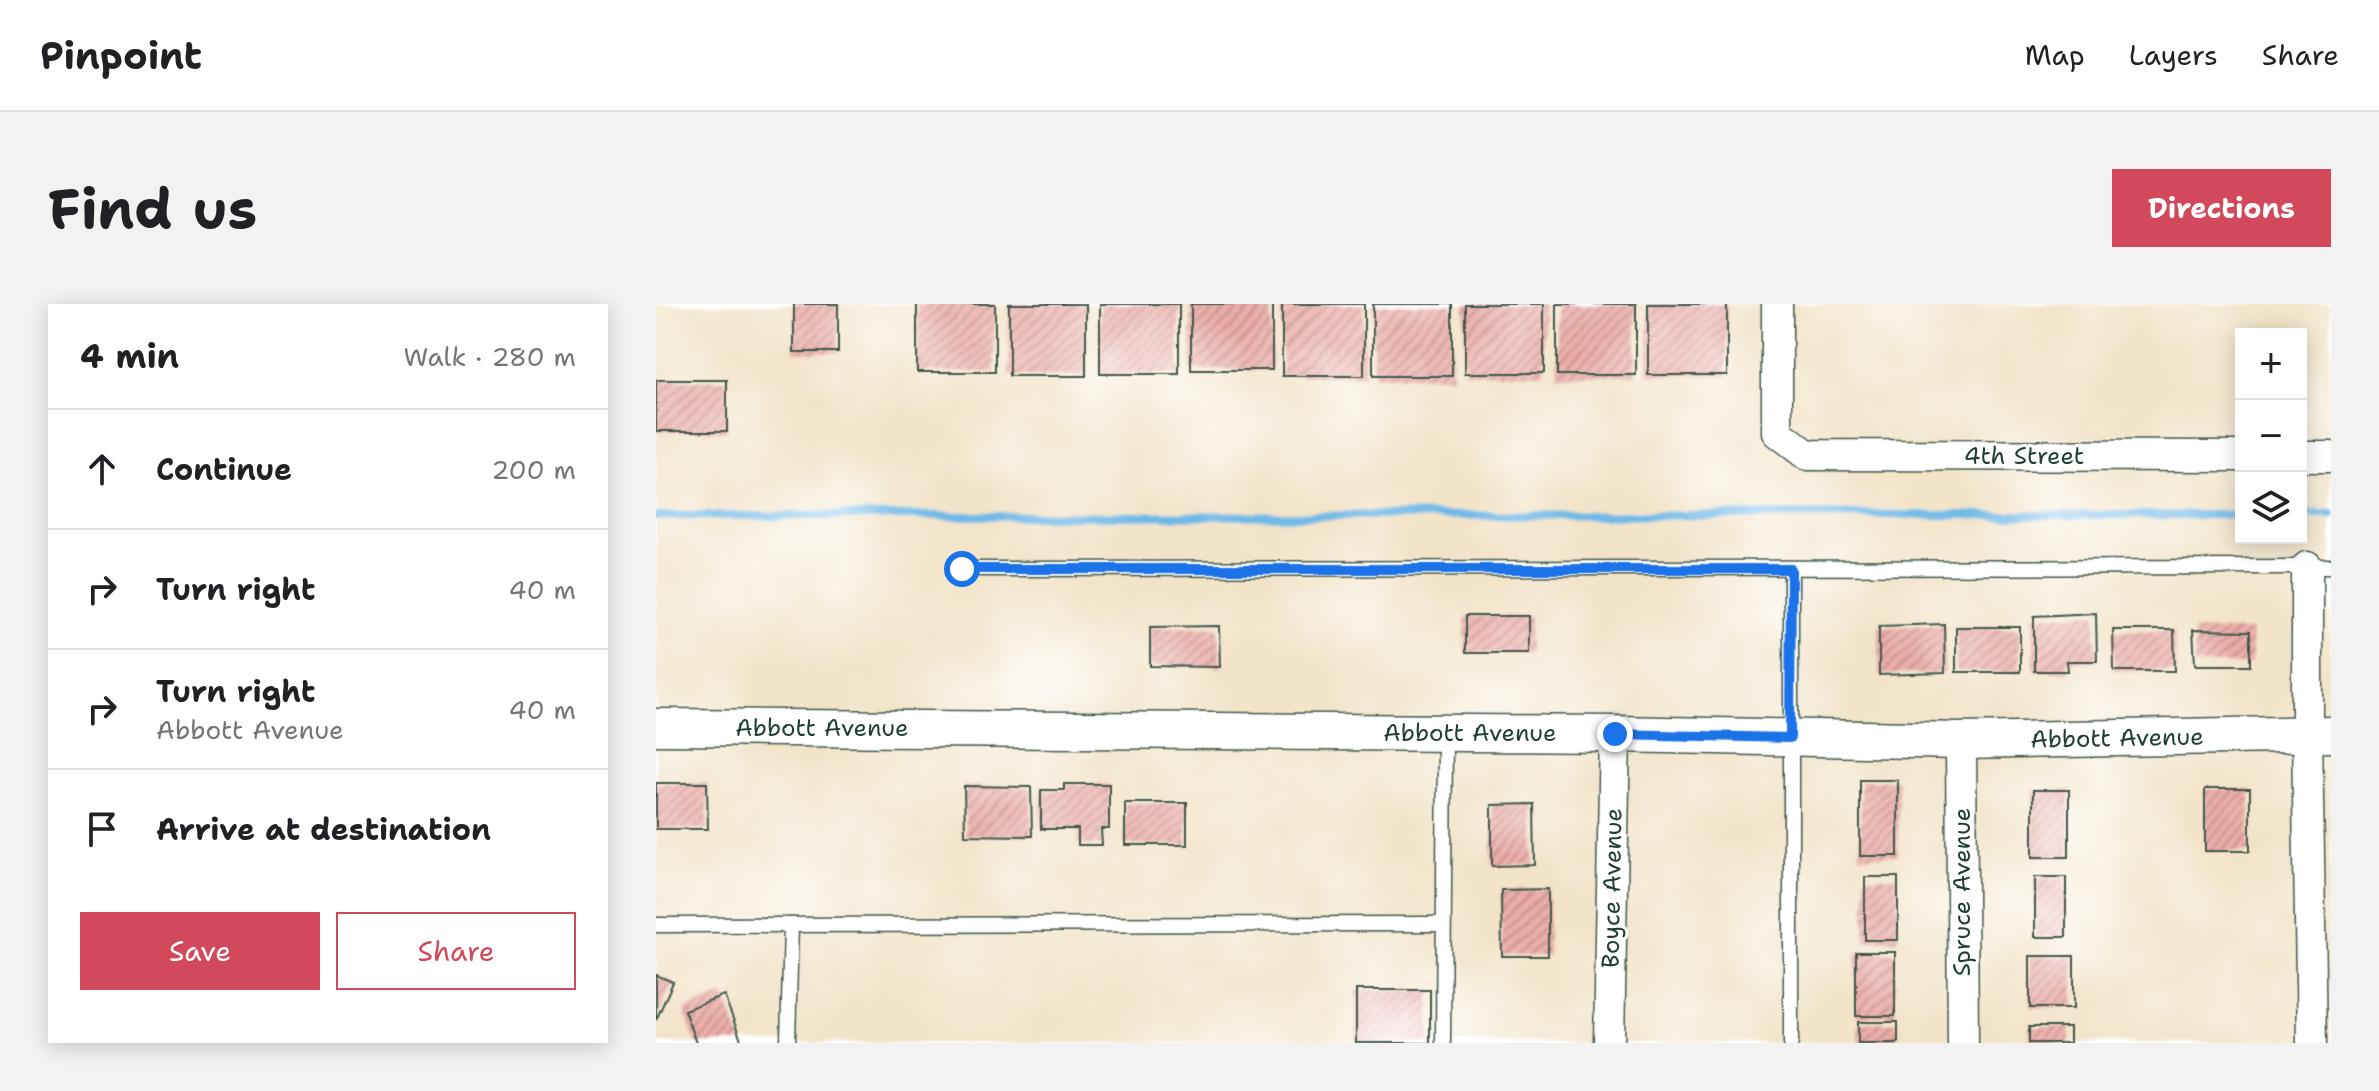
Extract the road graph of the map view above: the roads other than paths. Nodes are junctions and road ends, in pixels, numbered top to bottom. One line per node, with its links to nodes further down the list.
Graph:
1 (1777, 304): 2 (street, 4th Street)
2 (2235, 456)
3 (2307, 456): 4 (street)
4 (2331, 456)
5 (2319, 567): 7 (lane); 11 (street)
6 (962, 569): 7 (lane)
7 (1791, 569): 12 (lane)
8 (656, 727): 9 (street, Abbott Avenue)
9 (1445, 733): 10 (street, Abbott Avenue); 14 (lane)
10 (1615, 734): 12 (street, Abbott Avenue); 19 (street, Boyce Avenue)
11 (2319, 734): 13 (street, Abbott Avenue); 22 (street)
12 (1790, 738): 13 (street, Abbott Avenue); 20 (lane)
13 (1961, 741): 21 (street, Spruce Avenue)
14 (1443, 924): 16 (lane); 18 (lane)
15 (656, 925): 16 (lane)
16 (791, 925): 17 (lane)
17 (788, 1043)
18 (1443, 1043)
19 (1609, 1043)
20 (1791, 1043)
21 (1963, 1043)
22 (2312, 1043)

